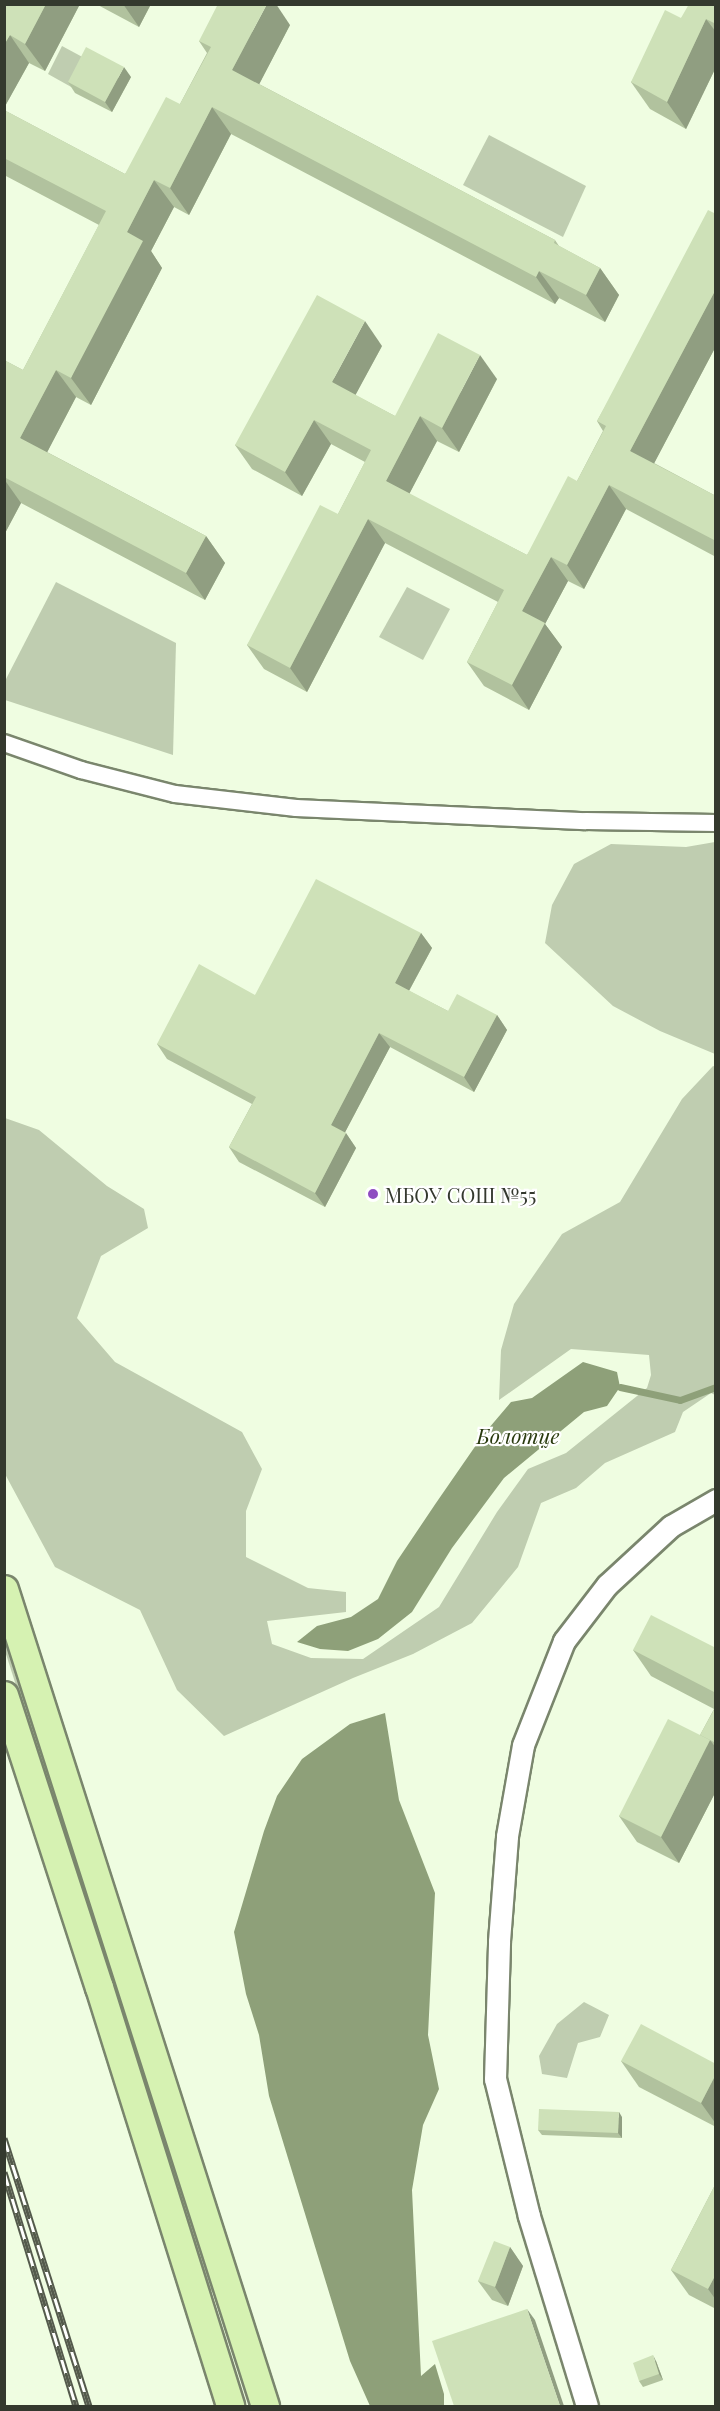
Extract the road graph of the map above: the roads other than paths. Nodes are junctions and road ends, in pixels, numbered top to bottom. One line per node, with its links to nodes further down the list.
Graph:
1 (4, 743): 2 (street)
2 (716, 823)
3 (716, 1500): 8 (street)
4 (4, 1589): 7 (main road)
5 (4, 1695): 6 (main road)
6 (230, 2406)
7 (265, 2406)
8 (587, 2406)

